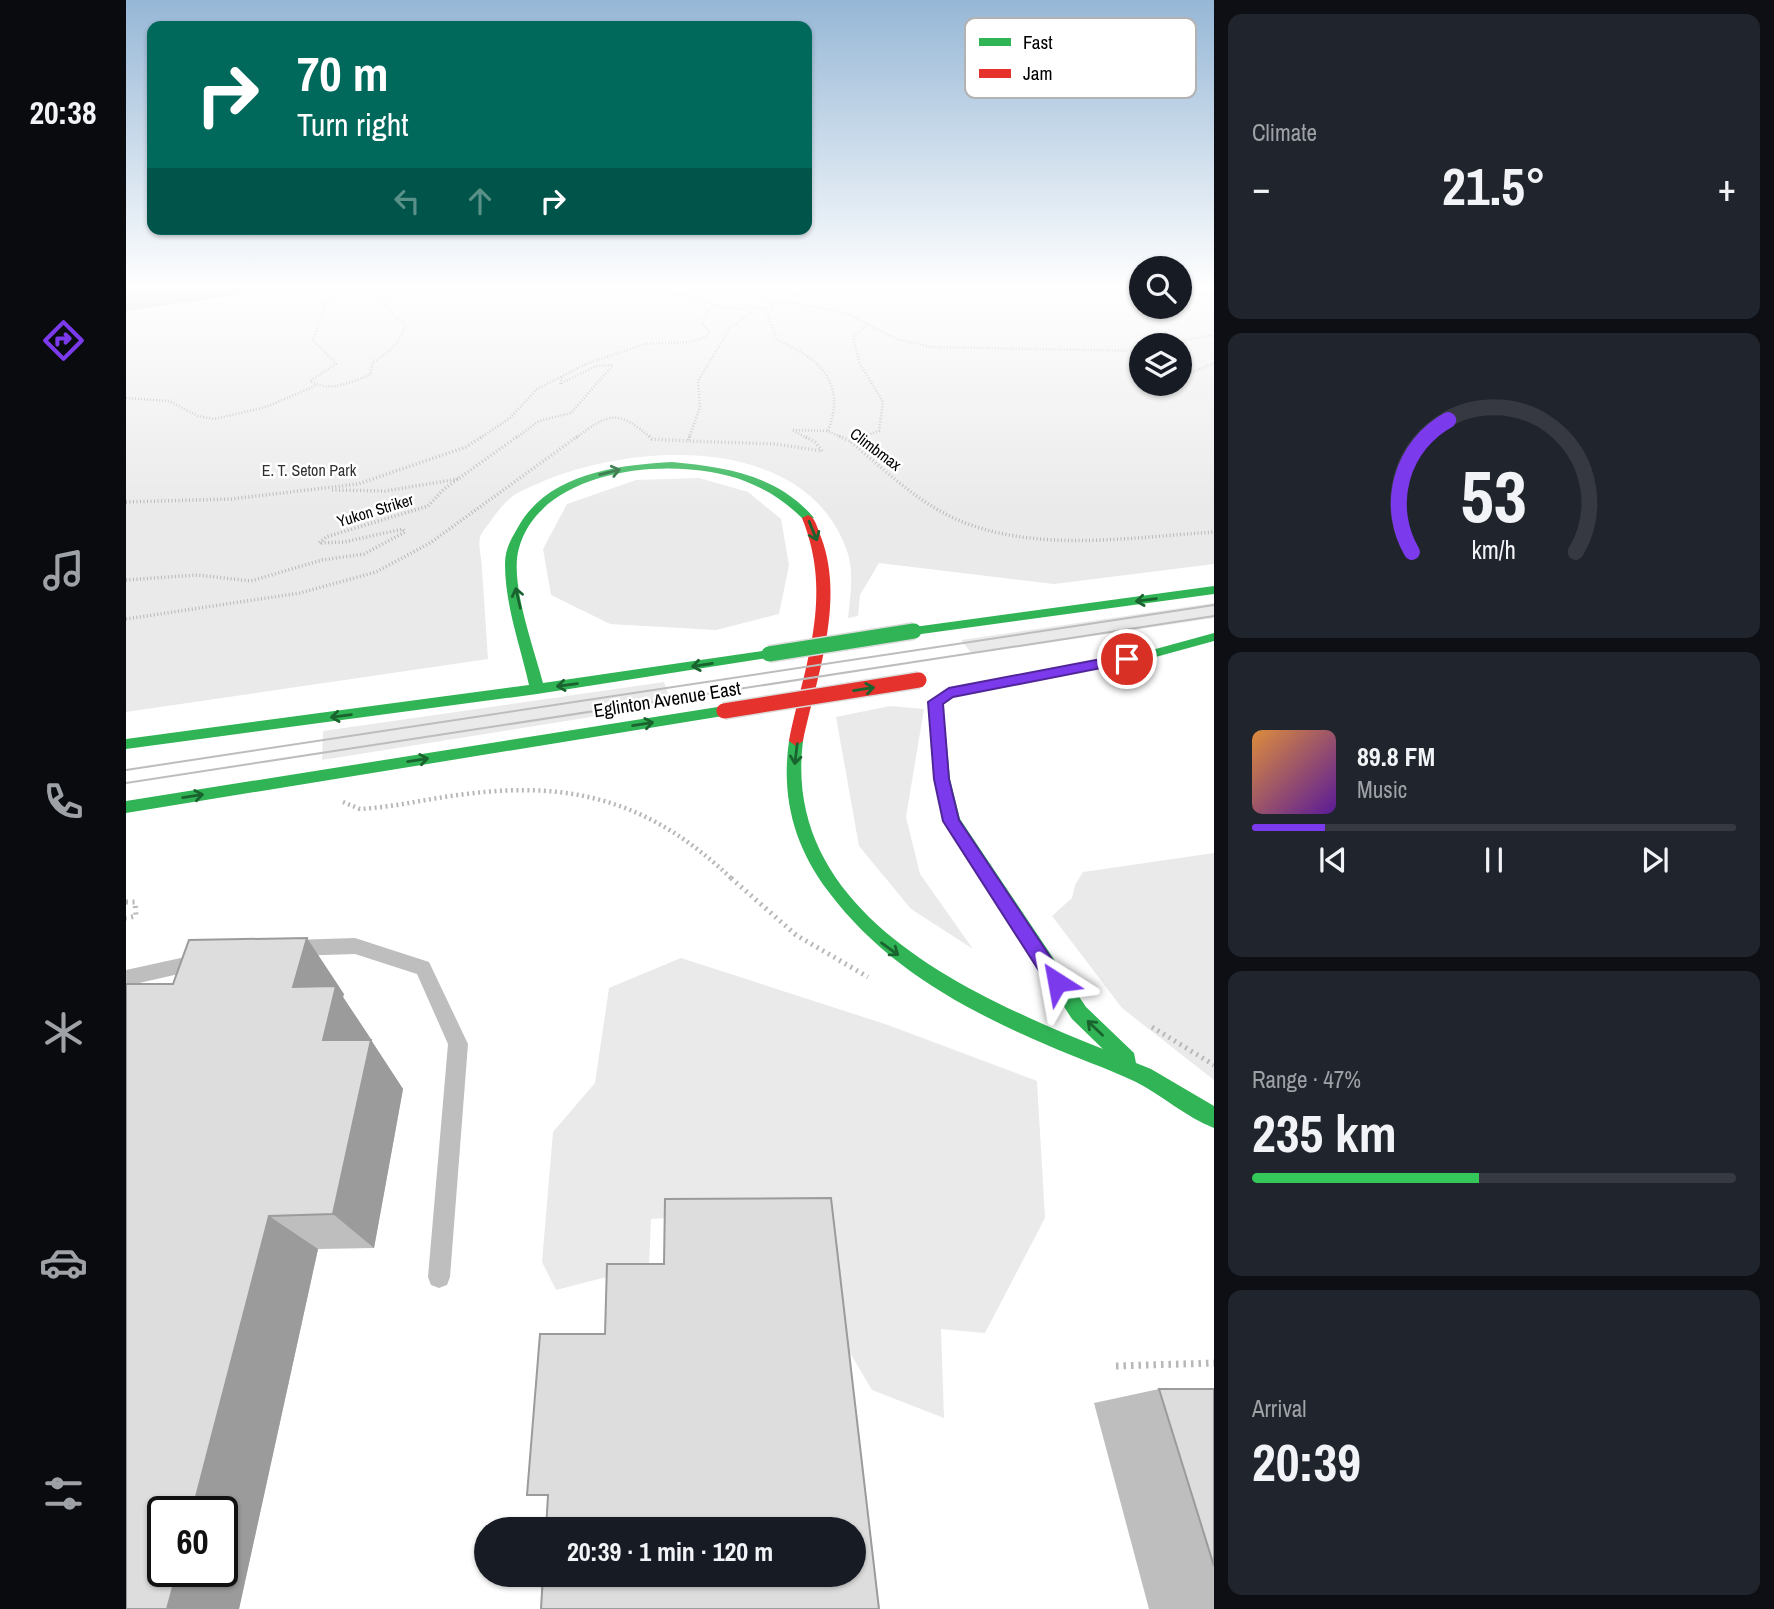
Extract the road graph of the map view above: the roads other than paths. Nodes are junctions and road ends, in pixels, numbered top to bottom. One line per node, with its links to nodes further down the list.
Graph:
1 (1214, 590): 5 (main road, Eglinton Avenue East, one-way to 5, bridge)
2 (1214, 635): 3 (main road); 11 (main road, one-way to 2)
3 (959, 674)
4 (926, 679): 7 (main road, Eglinton Avenue East, one-way to 4, bridge)
5 (537, 689): 6 (main road, Eglinton Avenue East, one-way to 6); 11 (main road, one-way to 11)
6 (126, 744)
7 (126, 807)
8 (275, 948): 13 (lane)
9 (221, 957): 10 (lane)
10 (126, 978)
11 (1144, 1076): 12 (main road)
12 (1214, 1118)
13 (439, 1277)

